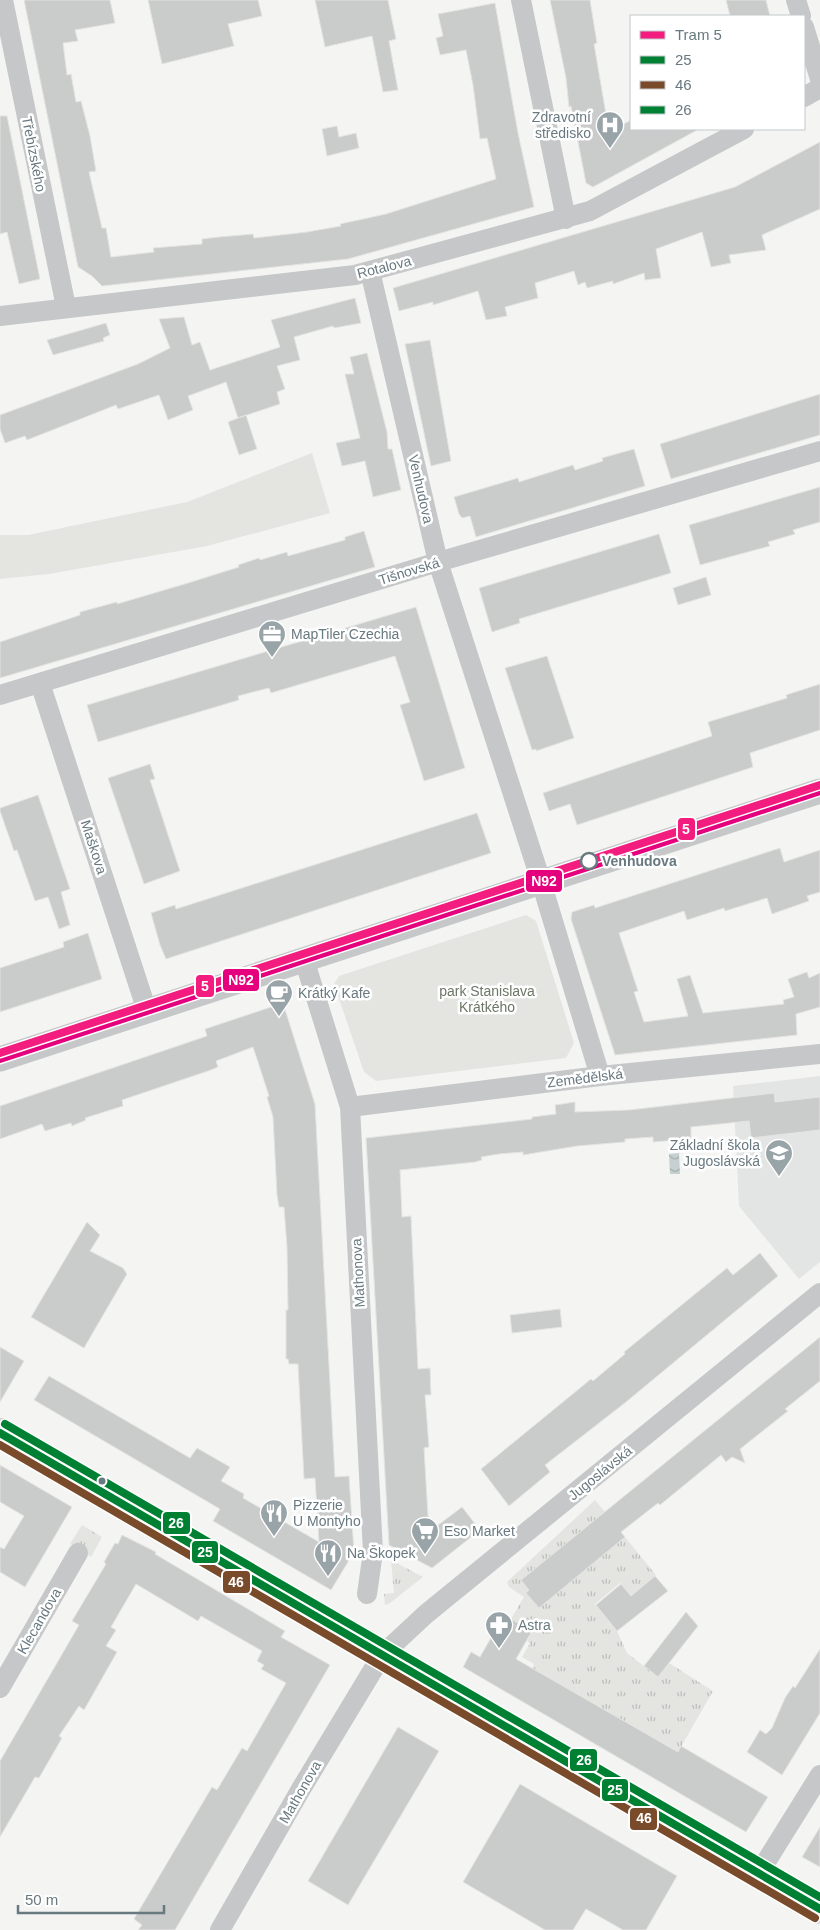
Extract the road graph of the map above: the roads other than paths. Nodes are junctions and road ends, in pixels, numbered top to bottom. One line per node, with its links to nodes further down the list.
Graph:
1 (3, 0): 12 (street, Třebízského)
2 (521, 0): 10 (street)
3 (796, 0): 4 (street)
4 (800, 15)
5 (805, 30): 6 (street)
6 (820, 79)
7 (820, 88): 8 (street)
8 (805, 96)
9 (742, 130): 10 (street, Rotalova)
10 (566, 219): 11 (street, Rotalova)
11 (370, 271): 12 (street, Rotalova); 15 (street, Venhudova)
12 (66, 308): 13 (street, Rotalova)
13 (0, 316)
14 (820, 450): 15 (street, Tišnovská)
15 (438, 562): 16 (street, Tišnovská); 19 (street, Venhudova)
16 (40, 683): 17 (street, Tišnovská); 21 (street, Maškova)
17 (0, 695)
18 (820, 791): 19 (street)
19 (540, 880): 20 (street); 24 (street, Venhudova)
20 (304, 959): 21 (street); 25 (street, Mathonova)
21 (147, 1011): 23 (street)
22 (820, 1054): 24 (street, Zemědělská)
23 (0, 1059)
24 (600, 1076): 25 (street, Zemědělská)
25 (350, 1107): 29 (street, Mathonova)
26 (820, 1293): 30 (street, Jugoslávská)
27 (0, 1433): 30 (main road)
28 (78, 1553): 31 (street, Klecandova)
29 (368, 1594)
30 (382, 1655): 33 (main road); 35 (street, Mathonova)
31 (0, 1688)
32 (820, 1775): 33 (street)
33 (759, 1873): 34 (main road)
34 (820, 1908)
35 (220, 1930)

